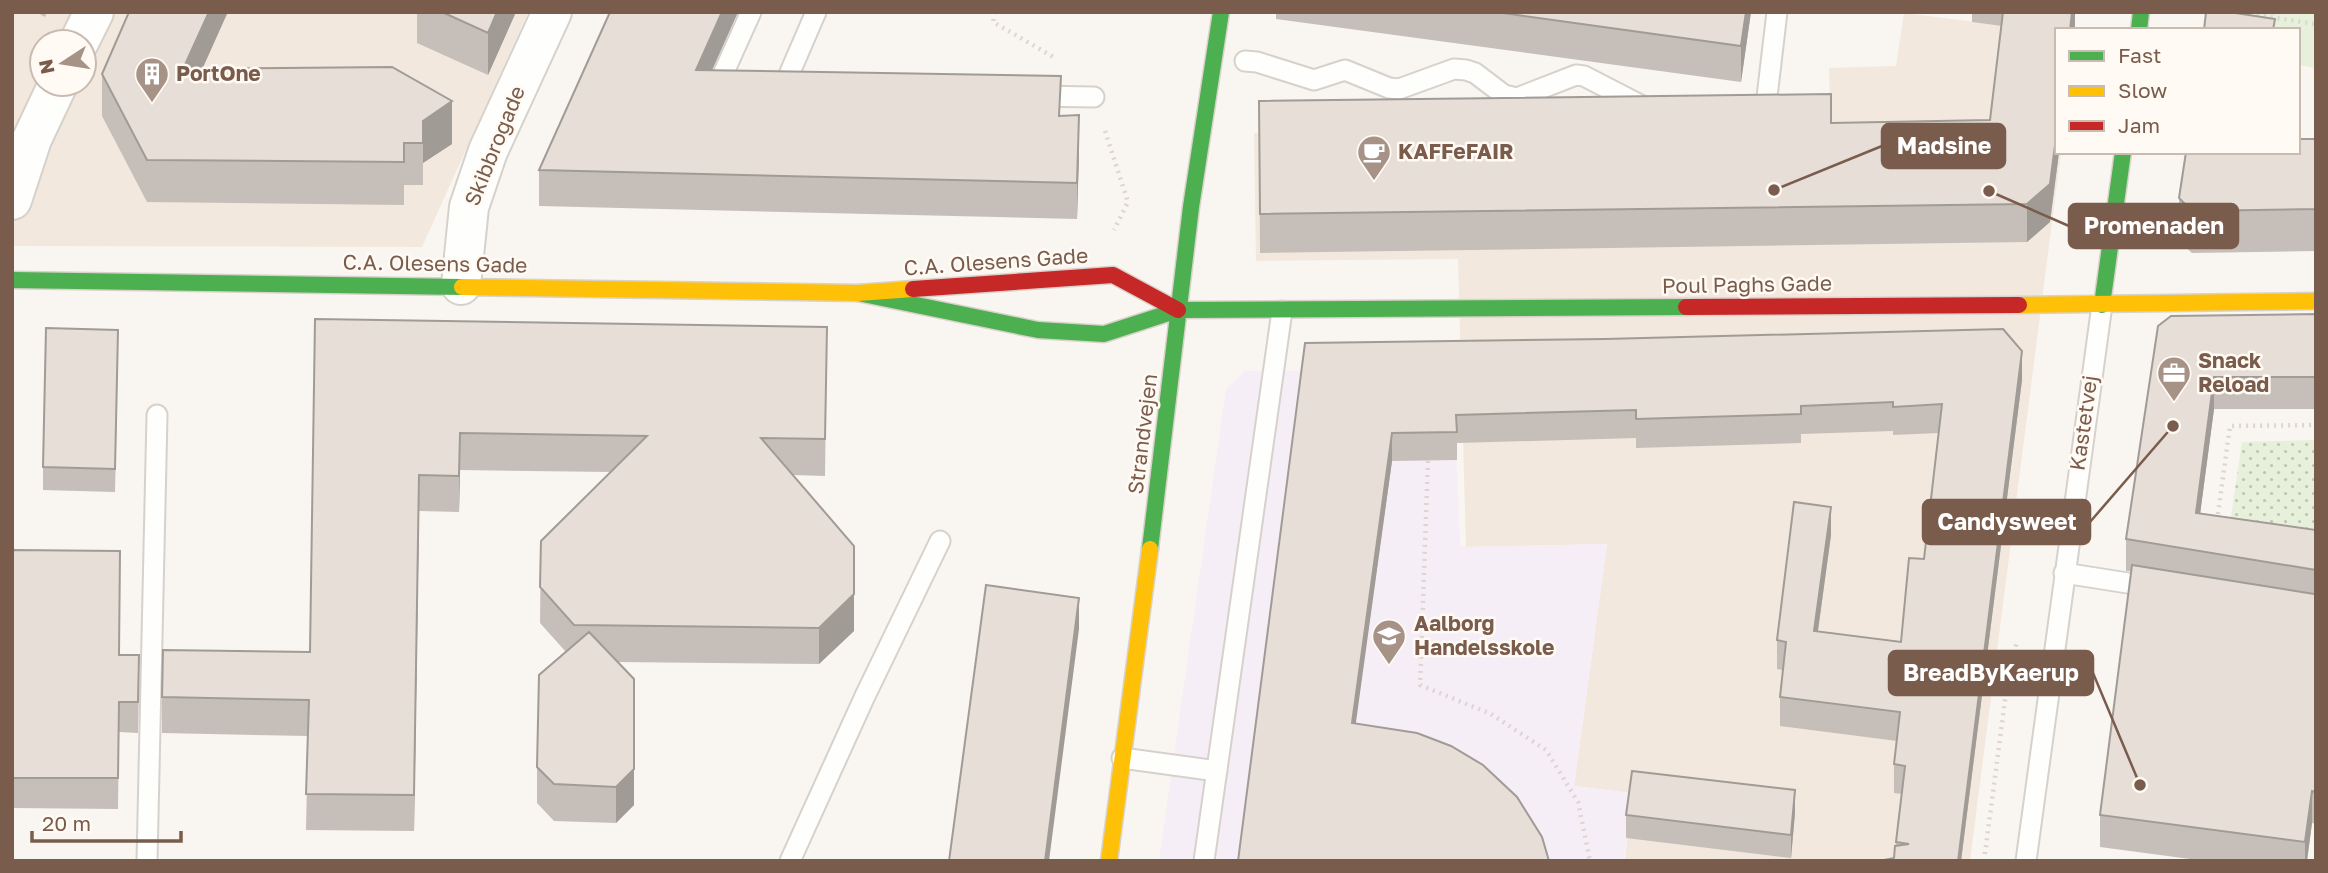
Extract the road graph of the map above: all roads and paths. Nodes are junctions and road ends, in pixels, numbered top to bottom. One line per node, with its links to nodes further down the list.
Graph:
1 (94, 12): 11 (street)
2 (552, 12): 23 (street, Skibbrogade)
3 (751, 12): 13 (lane)
4 (816, 12): 14 (lane)
5 (988, 12): 9 (path)
6 (1221, 12): 27 (street, Strandvejen)
7 (1777, 12): 18 (lane)
8 (2236, 12): 10 (path)
9 (993, 22)
10 (2316, 24)
11 (86, 28)
12 (1245, 61): 19 (lane)
13 (741, 93)
14 (808, 93)
15 (1013, 96): 16 (lane)
16 (1094, 97)
17 (51, 98): 21 (street)
18 (1735, 106)
19 (1659, 114)
20 (2123, 154): 26 (street, Kastetvej)
21 (12, 200)
22 (12, 280): 23 (street, C.A. Olesens Gade)
23 (461, 285): 24 (street, C.A. Olesens Gade)
24 (858, 293): 27 (street, C.A. Olesens Gade); 27 (street, C.A. Olesens Gade)
25 (2316, 301): 26 (street, Poul Paghs Gade)
26 (2102, 305): 28 (street, Poul Paghs Gade); 34 (lane, Kastetvej)
27 (1178, 310): 28 (street, Poul Paghs Gade); 36 (street, Strandvejen)
28 (1282, 311): 37 (lane)
29 (157, 415): 38 (lane)
30 (2316, 425): 32 (path)
31 (1428, 461): 42 (path)
32 (2216, 528)
33 (940, 541): 39 (lane)
34 (2064, 573): 35 (lane); 43 (lane, Kastetvej)
35 (2167, 590)
36 (1122, 758): 37 (lane); 40 (street, Strandvejen)
37 (1217, 771): 41 (lane)
38 (147, 861)
39 (790, 861)
40 (1109, 861)
41 (1204, 861)
42 (1590, 861)
43 (2026, 861)

